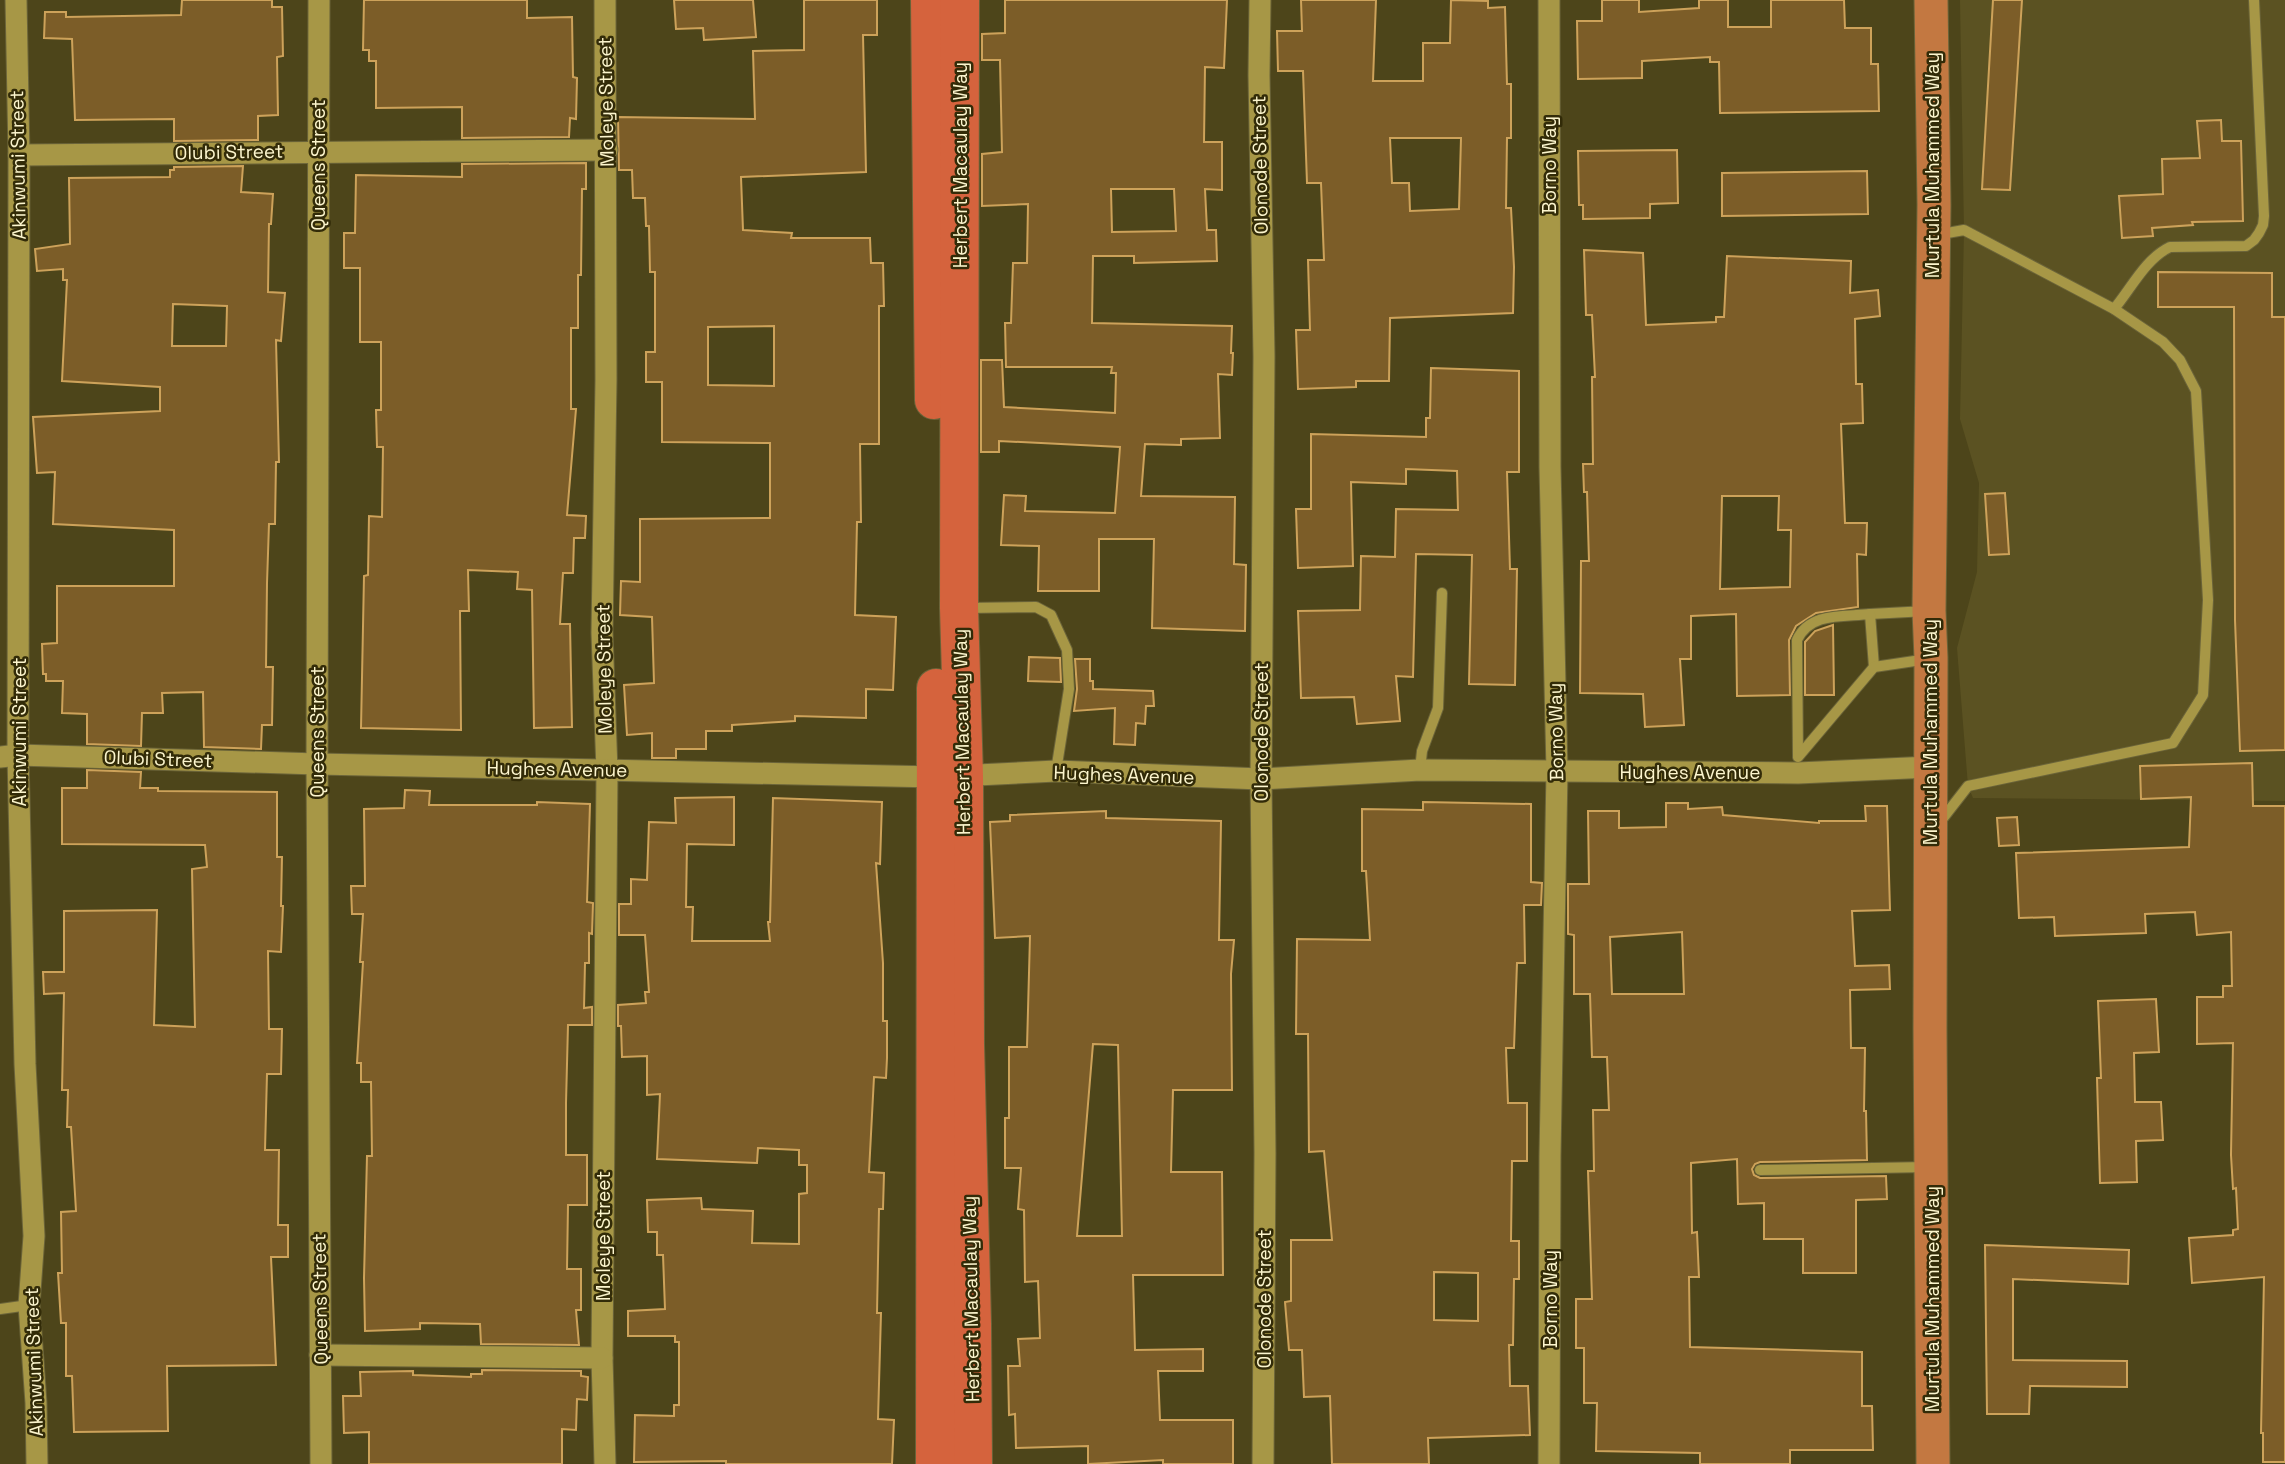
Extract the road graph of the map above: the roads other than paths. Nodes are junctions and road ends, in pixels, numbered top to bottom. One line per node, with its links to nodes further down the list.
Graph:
1 (16, 0): 12 (street, Akinwumi Street)
2 (319, 0): 11 (street, Queens Street)
3 (605, 0): 10 (street, Moleye Street)
4 (930, 0): 29 (highway, Herbert Macaulay Way)
5 (960, 0): 16 (highway, Herbert Macaulay Way)
6 (1260, 0): 30 (street, Olonode Street)
7 (1549, 0): 28 (street, Borno Way)
8 (1931, 0): 13 (main road, Murtula Muhammed Way)
9 (2254, 0): 14 (lane)
10 (607, 150): 11 (street, Olubi Street); 26 (street, Moleye Street)
11 (317, 151): 12 (street, Olubi Street); 22 (street, Queens Street)
12 (19, 155): 21 (street, Akinwumi Street)
13 (1934, 235): 14 (lane); 17 (main road, Murtula Muhammed Way)
14 (2114, 309): 31 (lane)
15 (1442, 593): 25 (lane)
16 (959, 608): 27 (lane); 29 (highway, Herbert Macaulay Way)
17 (1929, 611): 18 (lane); 19 (main road, Murtula Muhammed Way)
18 (1870, 614): 20 (lane); 23 (lane)
19 (1931, 658): 20 (lane); 24 (main road, Murtula Muhammed Way)
20 (1874, 667): 23 (lane)
21 (9, 756): 22 (street, Olubi Street); 34 (street, Akinwumi Street)
22 (317, 764): 26 (street, Hughes Avenue); 36 (street, Queens Street)
23 (1798, 764): 24 (street, Hughes Avenue); 28 (street, Hughes Avenue)
24 (1930, 767): 31 (main road, Murtula Muhammed Way)
25 (1420, 770): 28 (street, Hughes Avenue); 30 (street, Hughes Avenue)
26 (607, 771): 29 (street, Hughes Avenue); 37 (street, Moleye Street)
27 (1056, 771): 29 (street, Hughes Avenue); 30 (street, Hughes Avenue)
28 (1557, 771): 44 (street, Borno Way)
29 (950, 777): 41 (highway, Herbert Macaulay Way); 42 (highway, Herbert Macaulay Way)
30 (1261, 779): 43 (street, Olonode Street)
31 (1930, 836): 32 (main road, Murtula Muhammed Way)
32 (1931, 1167): 33 (lane); 45 (main road, Murtula Muhammed Way)
33 (1760, 1170)
34 (29, 1305): 35 (lane); 38 (street, Akinwumi Street)
35 (0, 1309)
36 (320, 1355): 37 (street); 39 (street, Queens Street)
37 (603, 1358): 40 (street, Moleye Street)
38 (37, 1464)
39 (321, 1464)
40 (605, 1464)
41 (935, 1464)
42 (973, 1464)
43 (1263, 1464)
44 (1549, 1464)
45 (1933, 1464)

